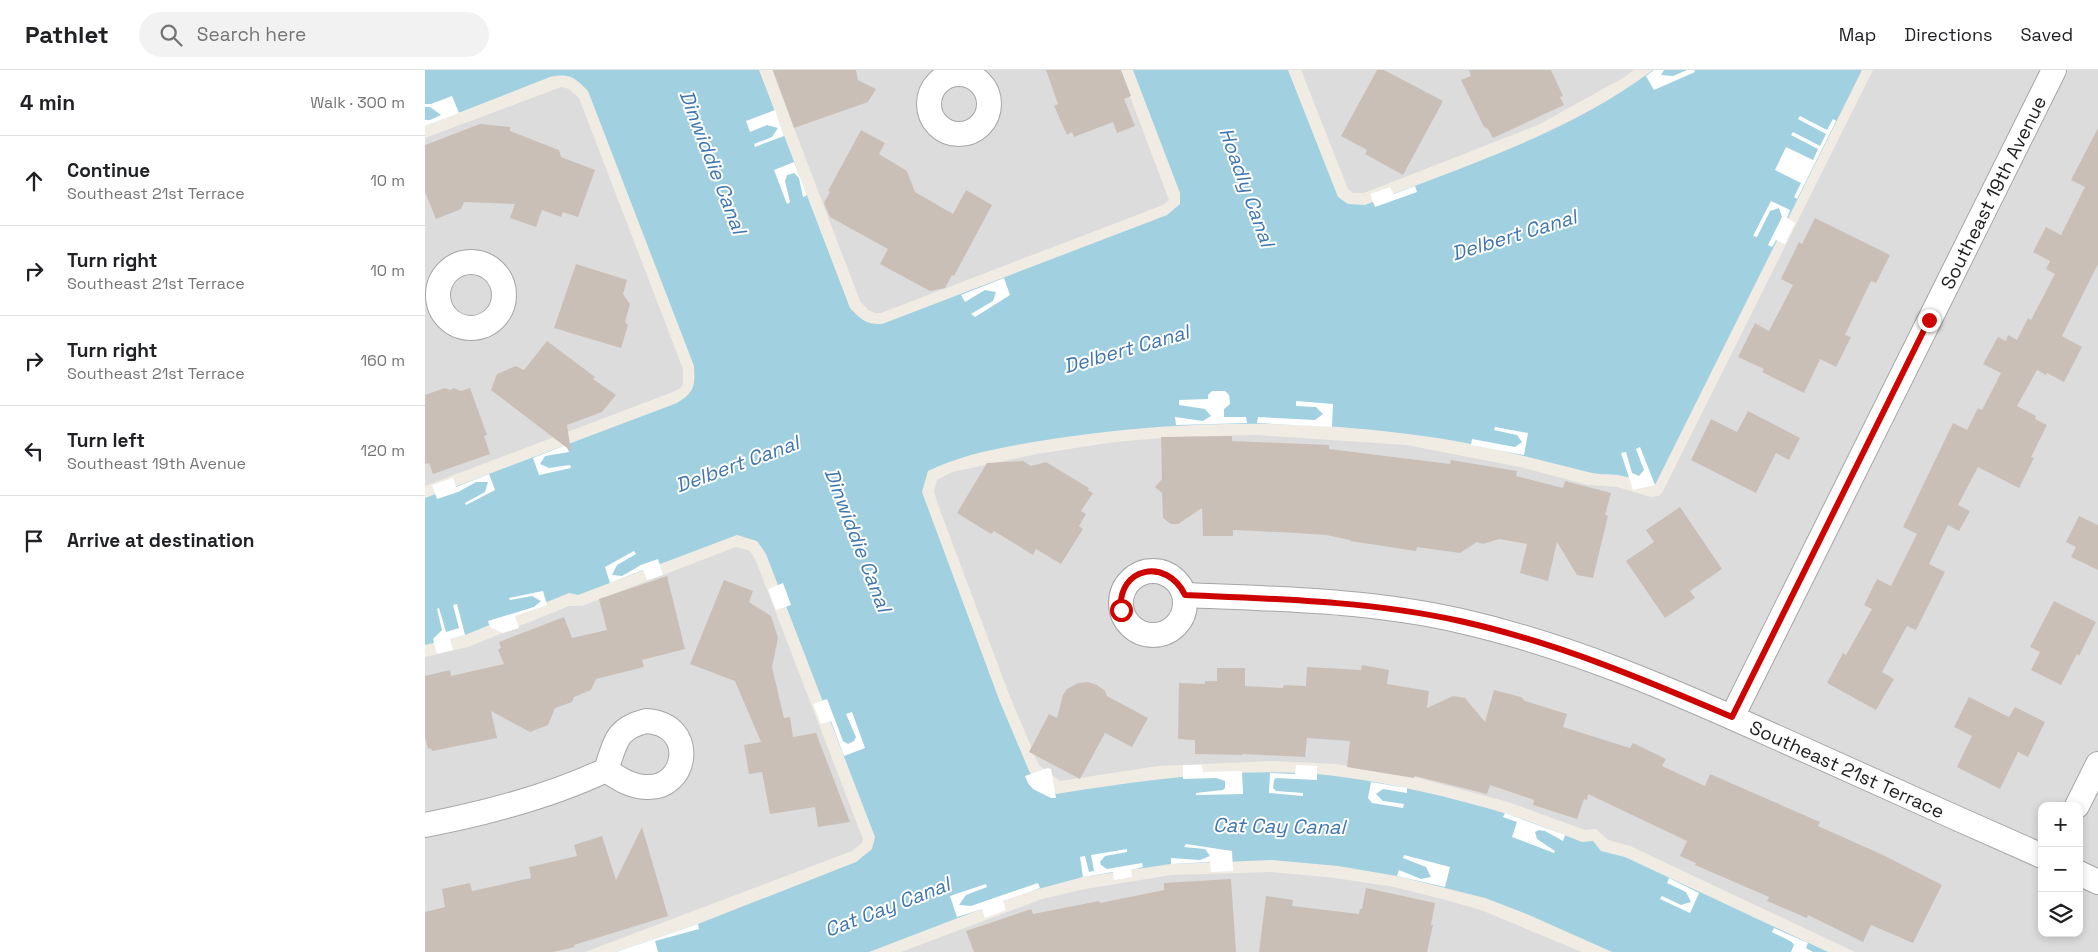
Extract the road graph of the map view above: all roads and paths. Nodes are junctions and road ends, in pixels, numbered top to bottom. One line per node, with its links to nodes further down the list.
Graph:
1 (2054, 70): 3 (street, Southeast 19th Avenue)
2 (1185, 595): 3 (street, Southeast 21st Terrace)
3 (1732, 717): 8 (street, Southeast 21st Terrace)
4 (2098, 764): 6 (street)
5 (607, 770): 7 (street)
6 (2079, 802)
7 (425, 825)
8 (2038, 854)
9 (2083, 875): 10 (street)
10 (2098, 882)

